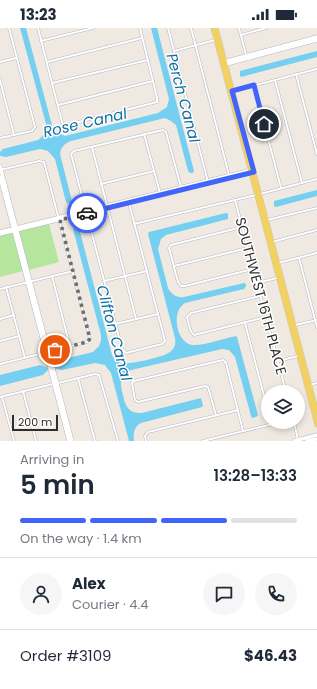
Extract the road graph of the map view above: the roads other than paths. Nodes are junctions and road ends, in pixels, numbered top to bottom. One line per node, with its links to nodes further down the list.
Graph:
1 (9, 28): 19 (street)
2 (38, 28): 15 (street)
3 (93, 28): 15 (street)
4 (140, 28): 12 (street)
5 (168, 28): 17 (street)
6 (191, 28): 16 (street)
7 (215, 28): 13 (main road)
8 (239, 28): 11 (street)
9 (266, 28): 10 (street)
10 (261, 29): 11 (street)
11 (240, 35): 18 (street)
12 (142, 38): 20 (street); 22 (street)
13 (218, 39): 16 (street); 23 (main road)
14 (317, 39): 18 (street)
15 (41, 41): 22 (street)
16 (195, 45): 17 (street); 42 (street)
17 (174, 51): 44 (street)
18 (246, 57): 23 (street)
19 (17, 58): 21 (street); 34 (street)
20 (148, 60): 28 (street); 29 (street)
21 (0, 62)
22 (47, 62): 29 (street)
23 (224, 63): 31 (main road)
24 (317, 69): 25 (street)
25 (296, 74): 27 (street); 37 (street)
26 (0, 80): 34 (street)
27 (275, 80): 30 (street); 45 (street)
28 (153, 81): 32 (street); 32 (street)
29 (52, 83): 32 (street)
30 (254, 85): 31 (street); 47 (street)
31 (231, 91): 40 (main road)
32 (58, 105)
33 (144, 134): 36 (street); 39 (street); 48 (street)
34 (14, 135): 35 (street)
35 (0, 138)
36 (92, 147): 46 (street); 55 (street)
37 (317, 154)
38 (0, 169): 56 (street); 60 (street)
39 (154, 171): 46 (street); 49 (street)
40 (252, 171): 42 (street); 50 (main road)
41 (0, 177): 60 (street)
42 (229, 177): 44 (street)
43 (317, 179): 45 (street)
44 (208, 182): 48 (street)
45 (302, 183): 47 (street)
46 (101, 184): 53 (street)
47 (281, 188): 50 (street)
48 (181, 189): 49 (street)
49 (160, 194): 52 (street)
50 (258, 194): 51 (street); 57 (main road)
51 (235, 200): 58 (street); 59 (street, SOUTHWEST 16TH PLACE)
52 (128, 202): 53 (street); 58 (street)
53 (107, 207): 55 (street); 73 (street)
54 (317, 208): 57 (street)
55 (86, 212): 56 (street); 75 (street)
56 (59, 219): 60 (street); 70 (street)
57 (265, 221): 63 (main road)
58 (134, 224): 71 (street)
59 (242, 227): 64 (street, SOUTHWEST 16TH PLACE); 68 (street)
60 (15, 229): 62 (street); 76 (street)
61 (317, 230): 63 (street)
62 (0, 233)
63 (271, 242): 67 (main road)
64 (248, 248): 68 (street); 69 (street, SOUTHWEST 16TH PLACE)
65 (317, 253): 66 (street)
66 (299, 258): 67 (street); 86 (street)
67 (276, 263): 74 (main road)
68 (174, 266): 69 (street)
69 (254, 269): 77 (street, SOUTHWEST 16TH PLACE)
70 (73, 271): 72 (street); 93 (street)
71 (146, 271): 73 (street); 81 (street)
72 (52, 276): 76 (street); 93 (street)
73 (125, 276): 75 (street); 85 (street)
74 (280, 277): 77 (street); 89 (main road)
75 (104, 281): 88 (street)
76 (29, 282): 78 (street); 94 (street)
77 (257, 283): 80 (street, SOUTHWEST 16TH PLACE)
78 (6, 287): 79 (street); 82 (street)
79 (0, 289)
80 (260, 296): 83 (street, SOUTHWEST 16TH PLACE); 87 (street)
81 (158, 314): 85 (street); 88 (street)
82 (14, 315): 84 (street); 91 (street)
83 (266, 317): 87 (street); 97 (street, SOUTHWEST 16TH PLACE)
84 (0, 319)
85 (136, 319): 88 (street)
86 (316, 320): 89 (street); 90 (street)
87 (245, 322): 102 (street)
88 (115, 324)
89 (293, 326): 95 (main road)
90 (317, 327)
91 (19, 336): 92 (street); 96 (street)
92 (0, 341)
93 (70, 347): 94 (street)
94 (47, 352): 96 (street); 101 (street)
95 (300, 356): 97 (street); 104 (main road)
96 (25, 358): 98 (street)
97 (278, 361): 103 (street, SOUTHWEST 16TH PLACE)
98 (0, 364)
99 (78, 378): 101 (street); 121 (street); 122 (street)
100 (317, 383): 104 (street)
101 (56, 384): 105 (street); 120 (street)
102 (261, 385)
103 (284, 385)
104 (308, 385): 108 (main road)
105 (24, 391): 106 (street); 119 (street)
106 (1, 397): 118 (street)
107 (238, 410): 109 (street); 109 (street); 113 (street)
108 (316, 412): 110 (main road)
109 (216, 415): 123 (street)
110 (317, 425)
111 (261, 426): 113 (street)
112 (295, 429): 117 (street)
113 (243, 431): 115 (street)
114 (317, 435): 117 (street)
115 (218, 437): 124 (street); 125 (street)
116 (317, 439): 126 (street)
117 (296, 440)
118 (14, 441)
119 (36, 441)
120 (71, 441)
121 (95, 441)
122 (118, 441)
123 (146, 441)
124 (203, 441)
125 (220, 441)
126 (307, 441)

